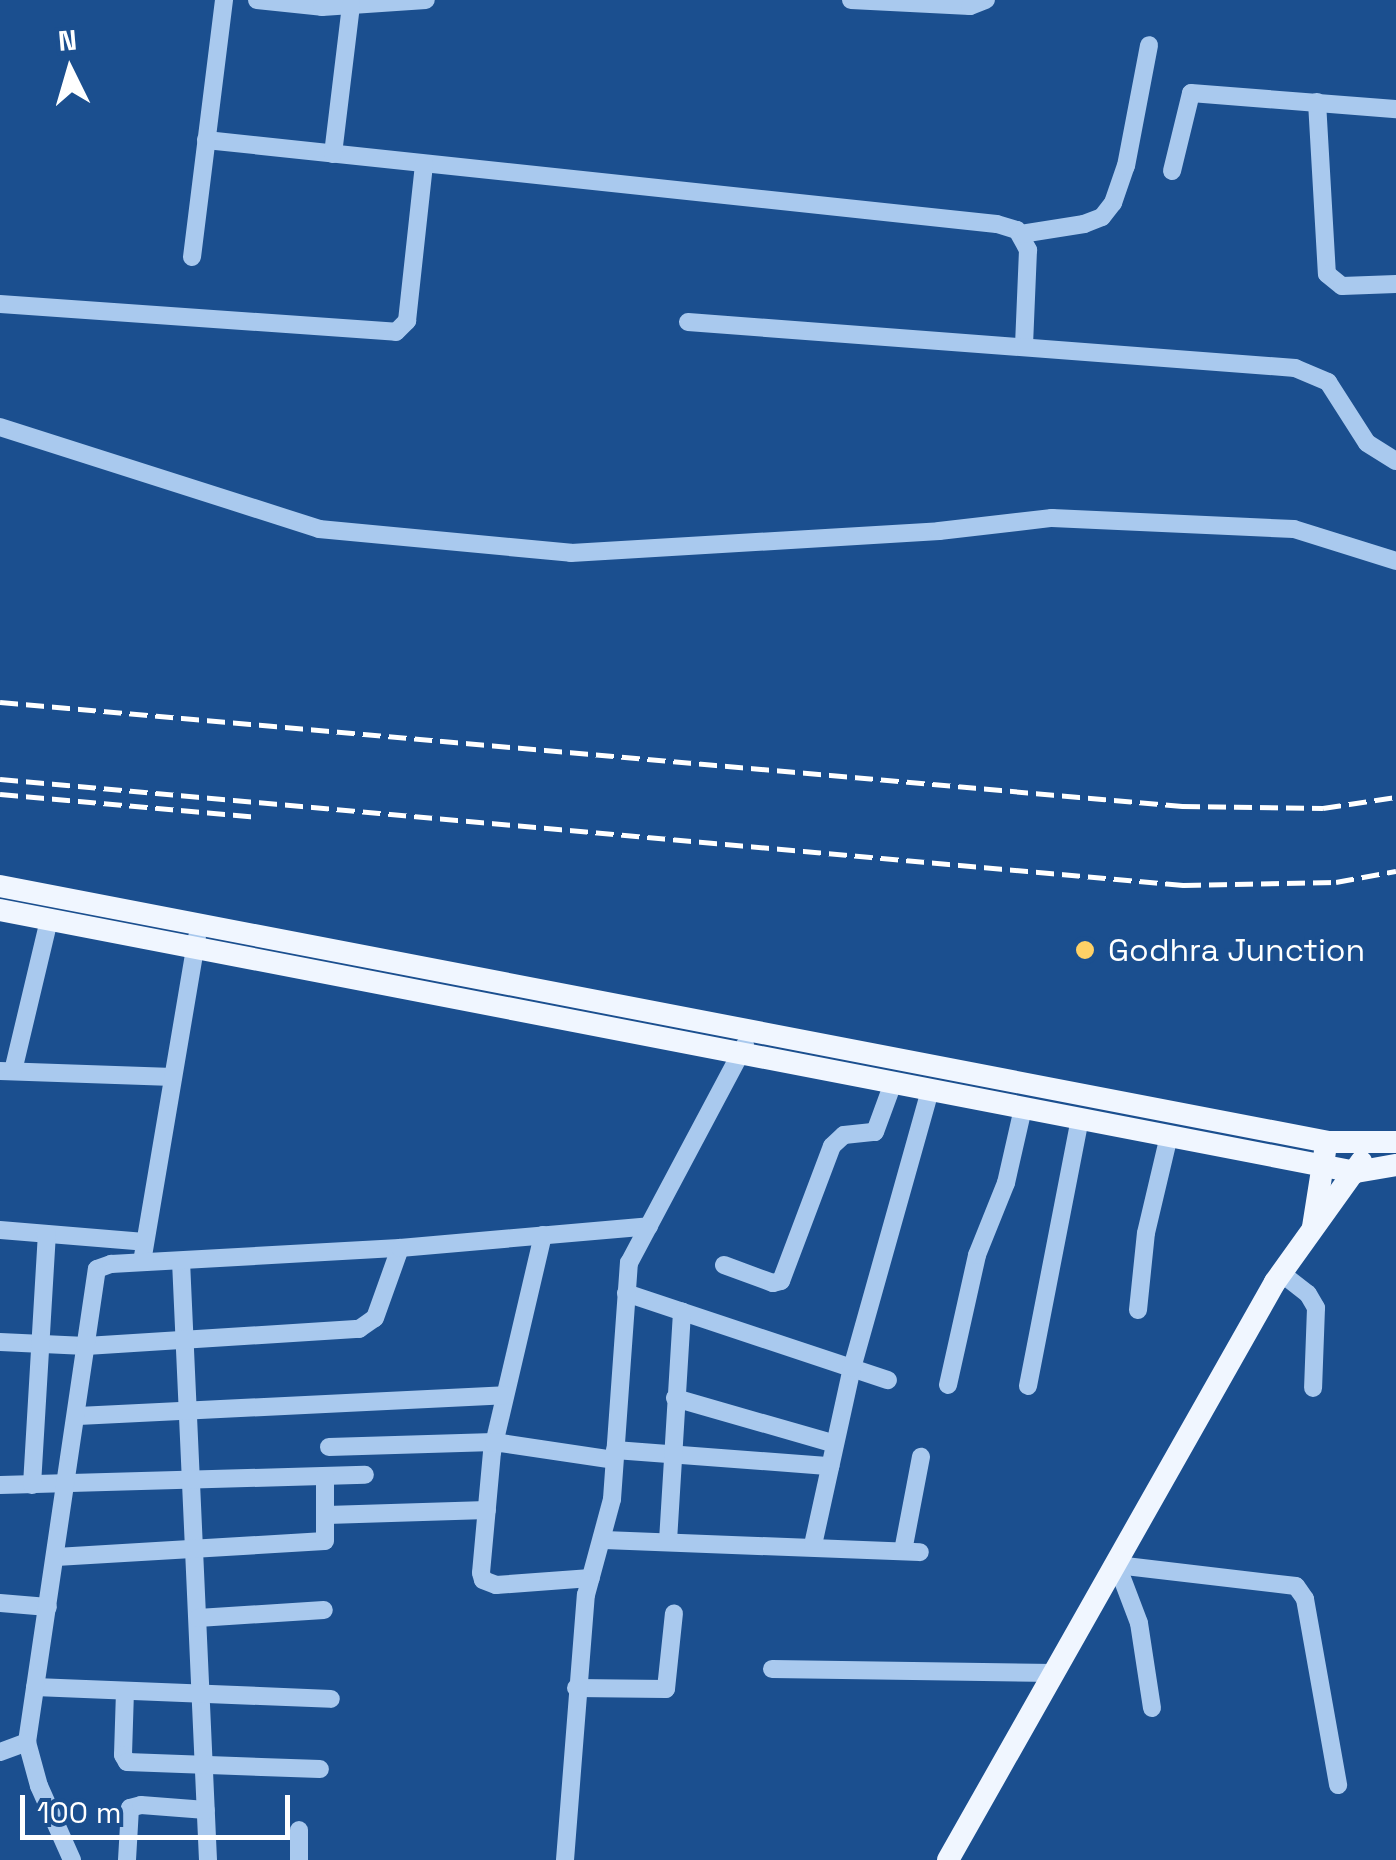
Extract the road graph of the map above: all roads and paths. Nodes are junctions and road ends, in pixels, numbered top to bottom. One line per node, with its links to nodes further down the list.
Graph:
1 (224, 0): 10 (street)
2 (257, 0): 6 (street)
3 (426, 0): 6 (street)
4 (851, 0): 5 (street)
5 (986, 0)
6 (351, 5): 11 (street)
7 (1149, 44): 14 (street)
8 (1318, 102): 9 (street); 13 (street); 16 (street)
9 (1396, 108)
10 (206, 140): 11 (street); 15 (street)
11 (333, 154): 12 (street)
12 (424, 164): 14 (street); 17 (street)
13 (1172, 171)
14 (1022, 234): 19 (street)
15 (192, 257)
16 (1396, 284)
17 (0, 304)
18 (688, 322): 19 (street)
19 (1024, 348): 21 (street)
20 (0, 427): 22 (street)
21 (1396, 461)
22 (1396, 561)
23 (0, 886): 26 (main road)
24 (0, 910): 25 (main road)
25 (48, 920): 27 (main road); 30 (street)
26 (200, 924): 27 (street); 28 (main road)
27 (195, 948): 29 (main road); 31 (street)
28 (748, 1030): 29 (street); 37 (main road)
29 (744, 1054): 32 (main road); 43 (street)
30 (6, 1071): 31 (street)
31 (174, 1077): 48 (street)
32 (894, 1083): 33 (main road); 52 (street)
33 (930, 1090): 34 (main road); 61 (street)
34 (1022, 1108): 35 (main road); 63 (street)
35 (1080, 1119): 36 (main road); 64 (street)
36 (1169, 1136): 40 (main road); 55 (street)
37 (1328, 1142): 39 (main road); 40 (main road)
38 (1396, 1142): 39 (main road)
39 (1372, 1145): 42 (main road)
40 (1320, 1165): 42 (main road); 45 (main road)
41 (1396, 1166): 42 (main road)
42 (1356, 1172): 45 (main road)
43 (649, 1226): 47 (street); 54 (street)
44 (0, 1230): 46 (street)
45 (1312, 1231): 53 (main road)
46 (47, 1234): 48 (street); 59 (street)
47 (543, 1235): 49 (street); 66 (street)
48 (145, 1242): 51 (street)
49 (400, 1248): 50 (street); 57 (street)
50 (181, 1261): 51 (street); 57 (street)
51 (142, 1262): 60 (street)
52 (724, 1265)
53 (1281, 1273): 65 (street); 90 (main road)
54 (626, 1293): 56 (street); 73 (street)
55 (1138, 1310)
56 (682, 1311): 61 (street); 67 (street)
57 (185, 1341): 60 (street); 68 (street)
58 (0, 1342): 59 (street)
59 (40, 1344): 60 (street); 82 (street)
60 (86, 1346): 69 (street)
61 (852, 1368): 62 (street); 71 (street)
62 (888, 1380)
63 (948, 1386)
64 (1028, 1386)
65 (1313, 1388)
66 (504, 1395): 68 (street); 70 (street)
67 (675, 1398): 71 (street); 74 (street)
68 (188, 1409): 69 (street); 79 (street)
69 (78, 1416): 80 (street)
70 (494, 1442): 72 (street); 73 (street); 83 (street)
71 (835, 1444): 76 (street)
72 (329, 1446)
73 (614, 1454): 74 (street); 85 (street)
74 (671, 1454): 76 (street); 86 (street)
75 (922, 1457): 87 (street)
76 (830, 1466): 87 (street)
77 (365, 1475): 78 (street)
78 (325, 1476): 79 (street); 84 (street)
79 (190, 1478): 80 (street); 88 (street)
80 (68, 1484): 82 (street); 89 (street)
81 (0, 1485): 82 (street)
82 (32, 1485)
83 (487, 1510): 84 (street); 91 (street)
84 (327, 1515): 88 (street)
85 (604, 1540): 86 (street); 91 (street)
86 (668, 1541): 87 (street)
87 (813, 1545)
88 (194, 1550): 89 (street); 96 (street)
89 (56, 1557): 93 (street)
90 (1116, 1565): 98 (main road); 104 (street); 109 (street)
91 (591, 1578): 100 (street)
92 (0, 1603): 93 (street)
93 (48, 1607): 99 (street)
94 (324, 1610): 96 (street)
95 (674, 1612): 100 (street)
96 (198, 1618): 102 (street)
97 (772, 1669): 98 (street)
98 (1054, 1673): 117 (main road)
99 (35, 1687): 101 (street); 105 (street)
100 (576, 1688): 116 (street)
101 (125, 1691): 102 (street); 107 (street)
102 (202, 1695): 103 (street); 107 (street)
103 (331, 1699)
104 (1152, 1708)
105 (27, 1742): 106 (street); 112 (street)
106 (0, 1752)
107 (204, 1765): 108 (street); 110 (street)
108 (320, 1770)
109 (1338, 1786)
110 (206, 1810): 113 (street); 114 (street)
111 (298, 1830): 115 (street)
112 (72, 1860)
113 (126, 1860)
114 (208, 1860)
115 (299, 1860)
116 (564, 1860)
117 (948, 1860)

